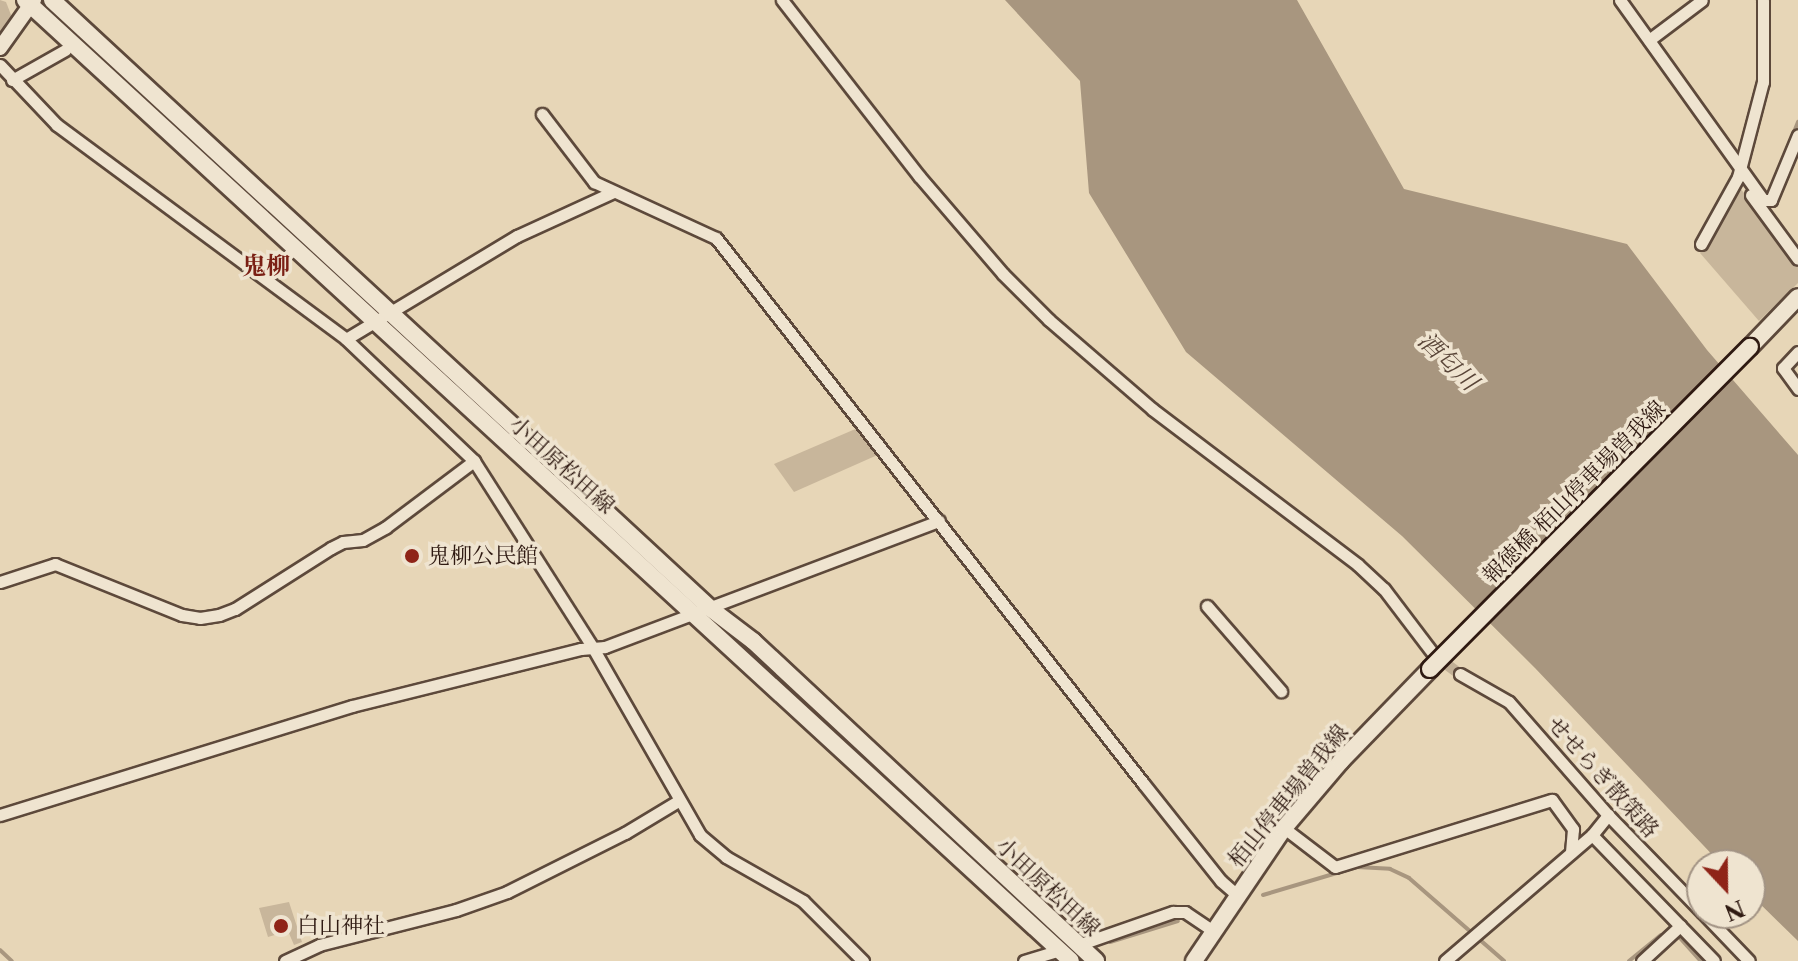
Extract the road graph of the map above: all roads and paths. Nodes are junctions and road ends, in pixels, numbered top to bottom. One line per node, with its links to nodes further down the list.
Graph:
1 (52, 0): 20 (main road, 小田原松田線)
2 (782, 0): 31 (street)
3 (1620, 0): 7 (street)
4 (1702, 0): 7 (street)
5 (1763, 0): 14 (street)
6 (30, 2): 8 (street); 20 (main road, 小田原松田線)
7 (1649, 40): 14 (street)
8 (0, 48)
9 (65, 50): 11 (street)
10 (0, 65): 11 (street)
11 (12, 80): 21 (street)
12 (542, 114): 15 (street)
13 (1798, 135): 16 (street)
14 (1739, 172): 16 (street); 17 (street)
15 (613, 192): 20 (street); 25 (street)
16 (1760, 202): 18 (street)
17 (1701, 244)
18 (1798, 259)
19 (1798, 297): 32 (main road, 報徳橋 栢山停車場曽我線, bridge)
20 (382, 317): 21 (street); 28 (main road, 小田原松田線); 29 (main road, 小田原松田線)
21 (346, 339): 24 (street)
22 (1798, 352): 23 (street)
23 (1798, 389)
24 (474, 461): 26 (street); 30 (street)
25 (939, 521): 28 (street); 41 (street)
26 (0, 582)
27 (1207, 606): 34 (street)
28 (711, 609): 29 (street); 46 (main road, 小田原松田線)
29 (691, 613): 30 (street); 47 (main road, 小田原松田線)
30 (593, 648): 35 (street); 36 (street)
31 (1431, 651)
32 (1430, 669): 38 (main road, 栢山停車場曽我線)
33 (1460, 674): 37 (street, せせらぎ散策路)
34 (1281, 691)
35 (678, 801): 48 (street); 49 (street)
36 (0, 815)
37 (1608, 815): 39 (street); 42 (street, せせらぎ散策路)
38 (1284, 828): 40 (street); 41 (main road, 栢山停車場曽我線)
39 (1592, 835): 40 (street); 43 (street)
40 (1571, 853): 53 (street)
41 (1236, 896): 44 (main road, 栢山停車場曽我線)
42 (1686, 896)
43 (1680, 926): 54 (street); 55 (street)
44 (1215, 927): 46 (street); 52 (main road, 栢山停車場曽我線)
45 (1718, 929): 56 (street, せせらぎ散策路)
46 (1078, 945): 51 (main road, 小田原松田線)
47 (1065, 956): 50 (street)
48 (285, 961)
49 (863, 961)
50 (1024, 961)
51 (1096, 961)
52 (1194, 961)
53 (1445, 961)
54 (1642, 961)
55 (1714, 961)
56 (1749, 961)

